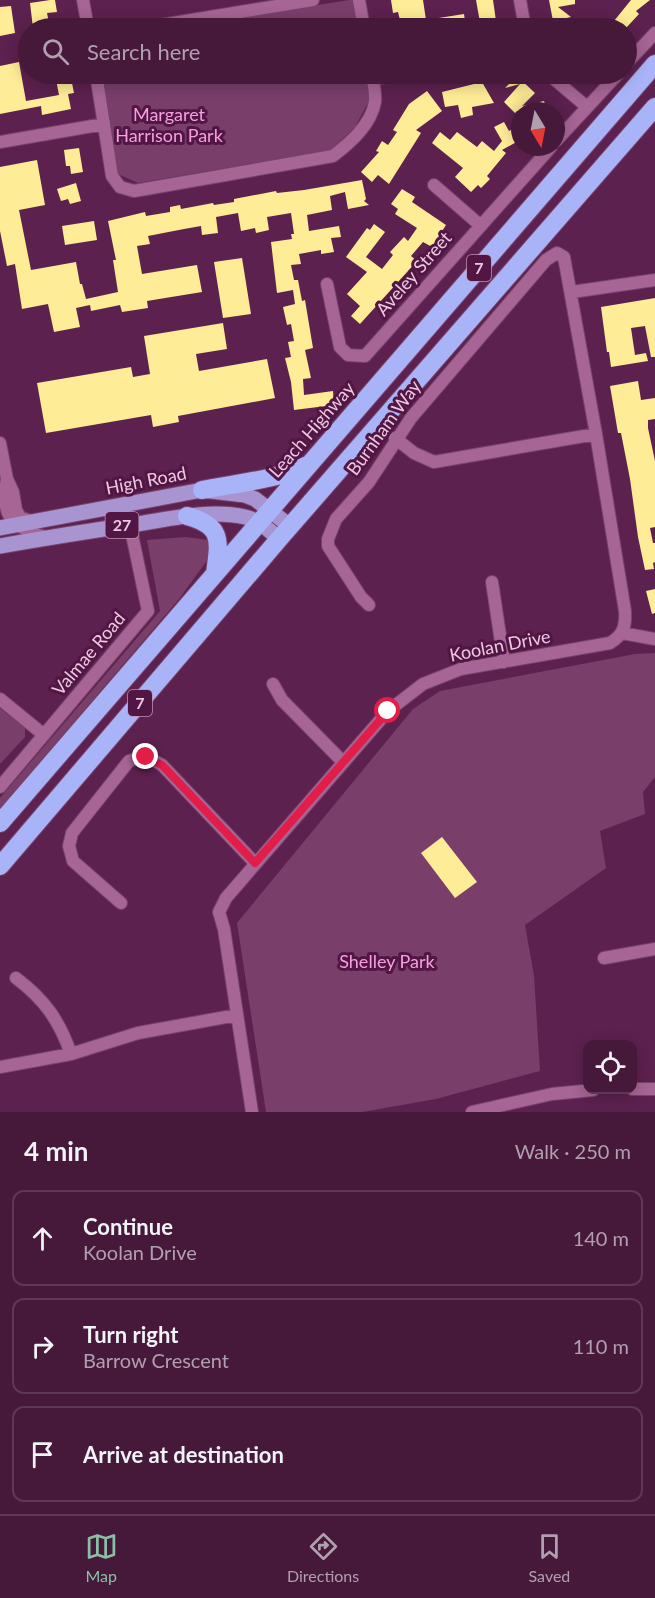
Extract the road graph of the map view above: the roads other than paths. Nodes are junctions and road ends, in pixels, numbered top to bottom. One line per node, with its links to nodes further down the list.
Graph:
1 (83, 0): 5 (street)
2 (313, 0): 6 (street)
3 (359, 0): 7 (street)
4 (520, 0): 8 (street)
5 (86, 18)
6 (203, 18)
7 (362, 18)
8 (523, 18)
9 (655, 33): 10 (street)
10 (637, 53)
11 (655, 64): 30 (highway, Leach Highway / 7)
12 (98, 84): 18 (street)
13 (373, 84): 18 (street)
14 (560, 84): 16 (street)
15 (608, 84): 16 (street)
16 (586, 107): 19 (street)
17 (655, 107): 38 (highway, 7)
18 (104, 123): 20 (street)
19 (565, 131)
20 (0, 142)
21 (543, 156): 23 (street, Aveley Street)
22 (434, 185): 23 (street)
23 (481, 226): 25 (street, Aveley Street)
24 (655, 280): 26 (street)
25 (327, 284)
26 (572, 292): 27 (street); 28 (street, Burnham Way)
27 (596, 434): 28 (street); 44 (street)
28 (395, 438): 43 (street, Burnham Way)
29 (0, 443): 31 (street)
30 (310, 463): 32 (highway, 27); 34 (highway, Leach Highway / 7)
31 (7, 479): 35 (street); 36 (street)
32 (202, 490): 34 (main road, High Road / 27); 36 (main road, High Road / 27)
33 (187, 516): 34 (main road, High Road / 27); 37 (main road, High Road / 27); 41 (highway)
34 (265, 516): 38 (main road, High Road / 27); 41 (highway, Leach Highway / 7)
35 (4, 521): 36 (main road, High Road / 27); 39 (street)
36 (33, 522)
37 (130, 525): 39 (main road, High Road / 27); 49 (street, Valmae Road)
38 (285, 533): 54 (highway, 7)
39 (47, 537): 40 (main road, High Road / 27)
40 (0, 546)
41 (215, 574): 52 (highway, Leach Highway / 7)
42 (492, 582): 46 (street)
43 (369, 605)
44 (622, 633): 45 (street); 46 (street, Koolan Drive)
45 (655, 639)
46 (504, 662): 50 (street, Koolan Drive)
47 (273, 684): 50 (street)
48 (0, 699): 49 (street)
49 (44, 735): 51 (street, Valmae Road)
50 (343, 762): 53 (street, Koolan Drive)
51 (0, 787)
52 (0, 823)
53 (255, 863): 55 (street); 59 (street, Koolan Drive)
54 (0, 866)
55 (121, 903)
56 (655, 949): 57 (street)
57 (604, 958)
58 (16, 978): 60 (street)
59 (237, 1015): 60 (street); 65 (street, Koolan Drive)
60 (71, 1054): 61 (street)
61 (0, 1067)
62 (637, 1089): 63 (street)
63 (655, 1089)
64 (583, 1090): 66 (street)
65 (252, 1112)
66 (472, 1112)

